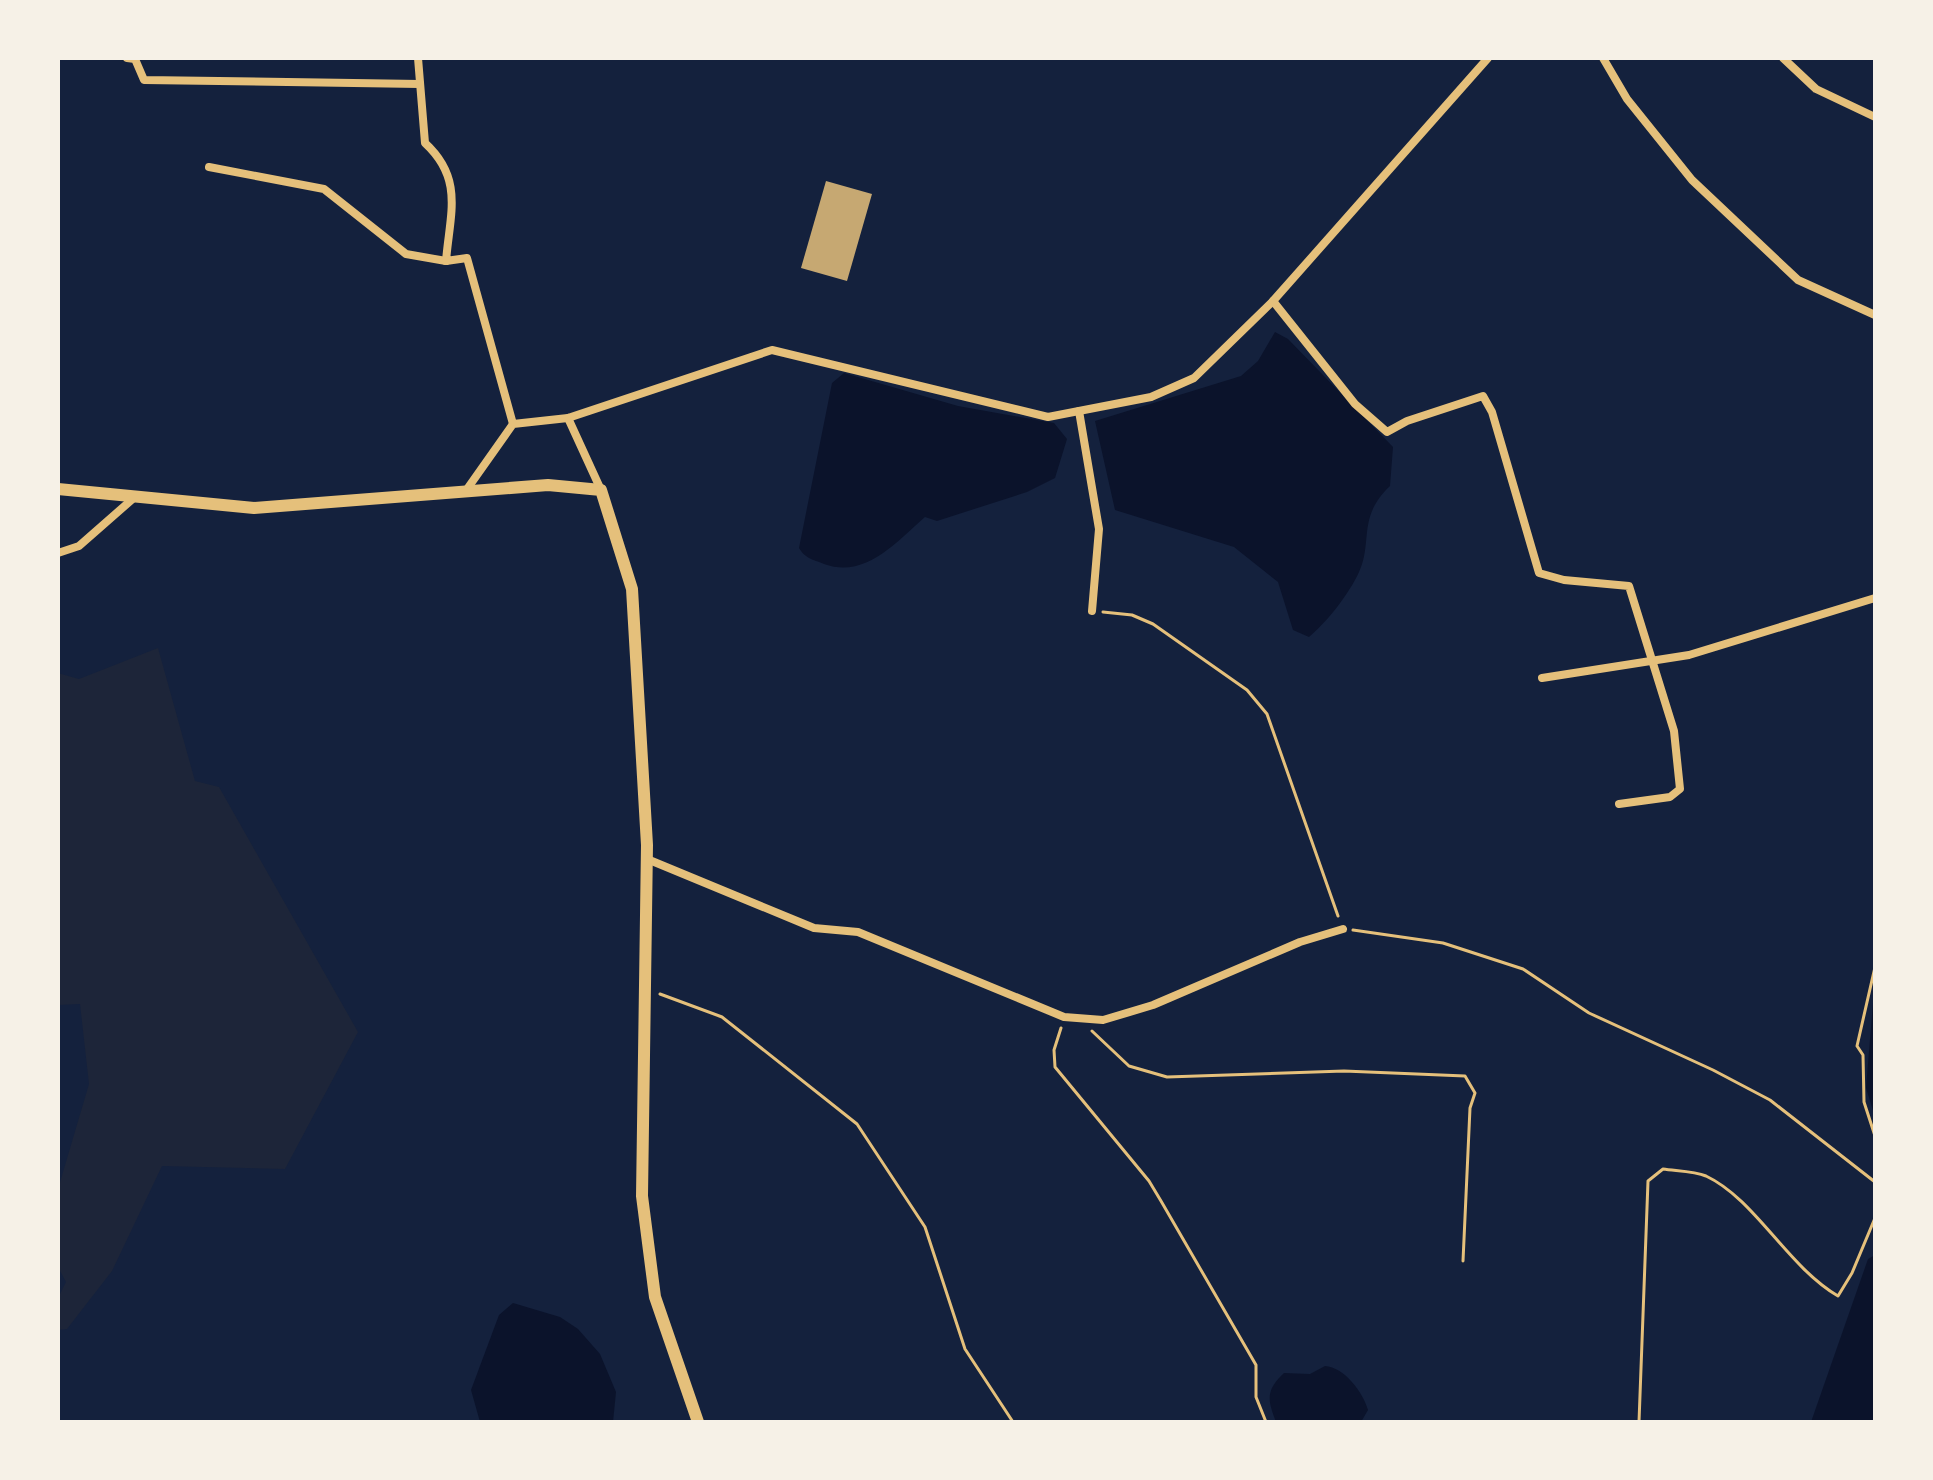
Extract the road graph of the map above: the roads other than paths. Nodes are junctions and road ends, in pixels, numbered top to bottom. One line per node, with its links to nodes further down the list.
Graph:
1 (127, 58): 6 (street)
2 (418, 58): 6 (street)
3 (1488, 58): 10 (street)
4 (1603, 58): 11 (street)
5 (1783, 58): 7 (street)
6 (420, 84): 9 (street)
7 (1875, 117)
8 (209, 167): 9 (street)
9 (446, 261): 14 (street)
10 (1273, 301): 12 (street); 22 (street)
11 (1875, 315)
12 (1079, 411): 13 (street); 21 (street)
13 (568, 418): 14 (street); 16 (street)
14 (513, 424): 17 (street)
15 (58, 489): 18 (street)
16 (601, 490): 17 (street); 25 (street)
17 (464, 494): 18 (street)
18 (136, 496): 19 (street)
19 (58, 553)
20 (1875, 598): 22 (street)
21 (1092, 611)
22 (1651, 661): 23 (street); 24 (street)
23 (1542, 678)
24 (1619, 804)
25 (647, 859): 26 (street); 27 (street)
26 (1343, 929)
27 (698, 1422)

